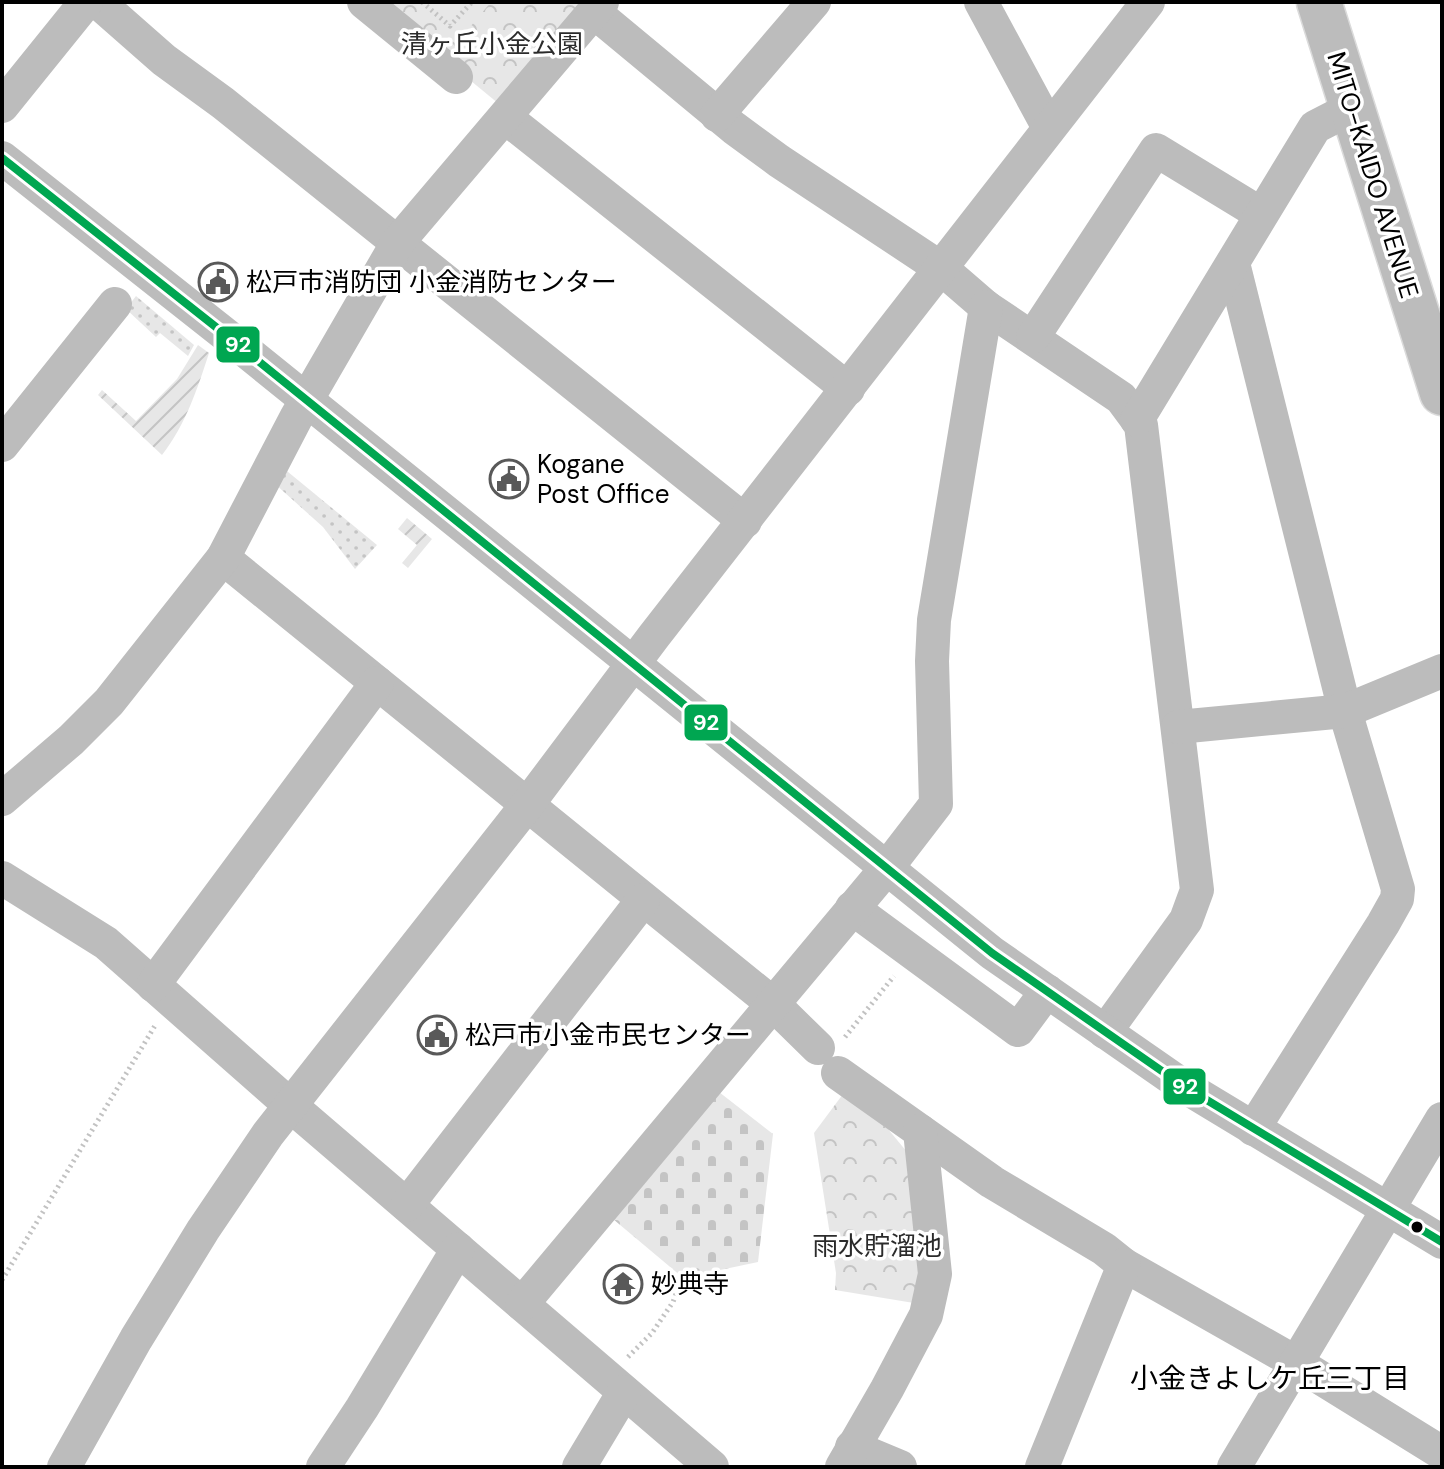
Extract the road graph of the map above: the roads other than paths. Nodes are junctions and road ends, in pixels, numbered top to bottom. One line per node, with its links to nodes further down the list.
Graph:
1 (86, 2): 10 (street)
2 (98, 2): 17 (street)
3 (364, 2): 9 (street)
4 (814, 2): 12 (street)
5 (981, 2): 14 (street)
6 (1319, 2): 11 (highway, MITO-KAIDO AVENUE)
7 (1142, 5): 14 (street)
8 (598, 7): 12 (street); 13 (street)
9 (456, 77)
10 (2, 106)
11 (1352, 108): 16 (street); 24 (highway, MITO-KAIDO AVENUE)
12 (717, 115): 19 (street)
13 (505, 117): 17 (street); 23 (street)
14 (1049, 128): 19 (street)
15 (2, 158): 25 (street)
16 (1261, 214): 18 (street); 22 (street)
17 (398, 242): 25 (street); 28 (street)
18 (1233, 263): 26 (street); 33 (street)
19 (942, 269): 21 (street); 23 (street)
20 (115, 304): 27 (street)
21 (986, 307): 22 (street); 37 (street)
22 (1033, 337): 26 (street)
23 (848, 389): 28 (street)
24 (1442, 393)
25 (306, 401): 29 (street); 30 (street)
26 (1137, 420): 34 (street)
27 (2, 445)
28 (745, 521): 30 (street)
29 (223, 558): 32 (street); 35 (street)
30 (633, 664): 36 (street); 37 (street)
31 (1442, 671): 33 (street)
32 (377, 683): 36 (street); 44 (street)
33 (1345, 711): 34 (street); 49 (street)
34 (1178, 727): 46 (street)
35 (2, 799)
36 (527, 805): 39 (street); 47 (street)
37 (886, 869): 40 (street); 41 (street)
38 (2, 878): 44 (street)
39 (643, 900): 45 (street); 51 (street)
40 (852, 908): 42 (street); 45 (street)
41 (944, 915): 42 (street); 43 (street)
42 (912, 953): 43 (street)
43 (1047, 991): 46 (street)
44 (162, 993): 47 (street)
45 (772, 1003): 50 (street); 56 (street)
46 (1105, 1032): 49 (street)
47 (291, 1106): 51 (street); 61 (street)
48 (1442, 1119): 52 (street)
49 (1253, 1129): 52 (street)
50 (920, 1131): 55 (street); 60 (street)
51 (407, 1205): 54 (street)
52 (1389, 1210): 53 (street); 57 (street)
53 (1442, 1242)
54 (458, 1249): 56 (street); 62 (street)
55 (1124, 1265): 57 (street); 66 (street)
56 (522, 1304): 58 (street)
57 (1295, 1362): 59 (street); 67 (street)
58 (617, 1386): 63 (street); 64 (street)
59 (1442, 1453)
60 (847, 1457): 65 (street)
61 (64, 1467)
62 (323, 1467)
63 (579, 1467)
64 (712, 1467)
65 (900, 1467)
66 (1042, 1467)
67 (1234, 1467)

